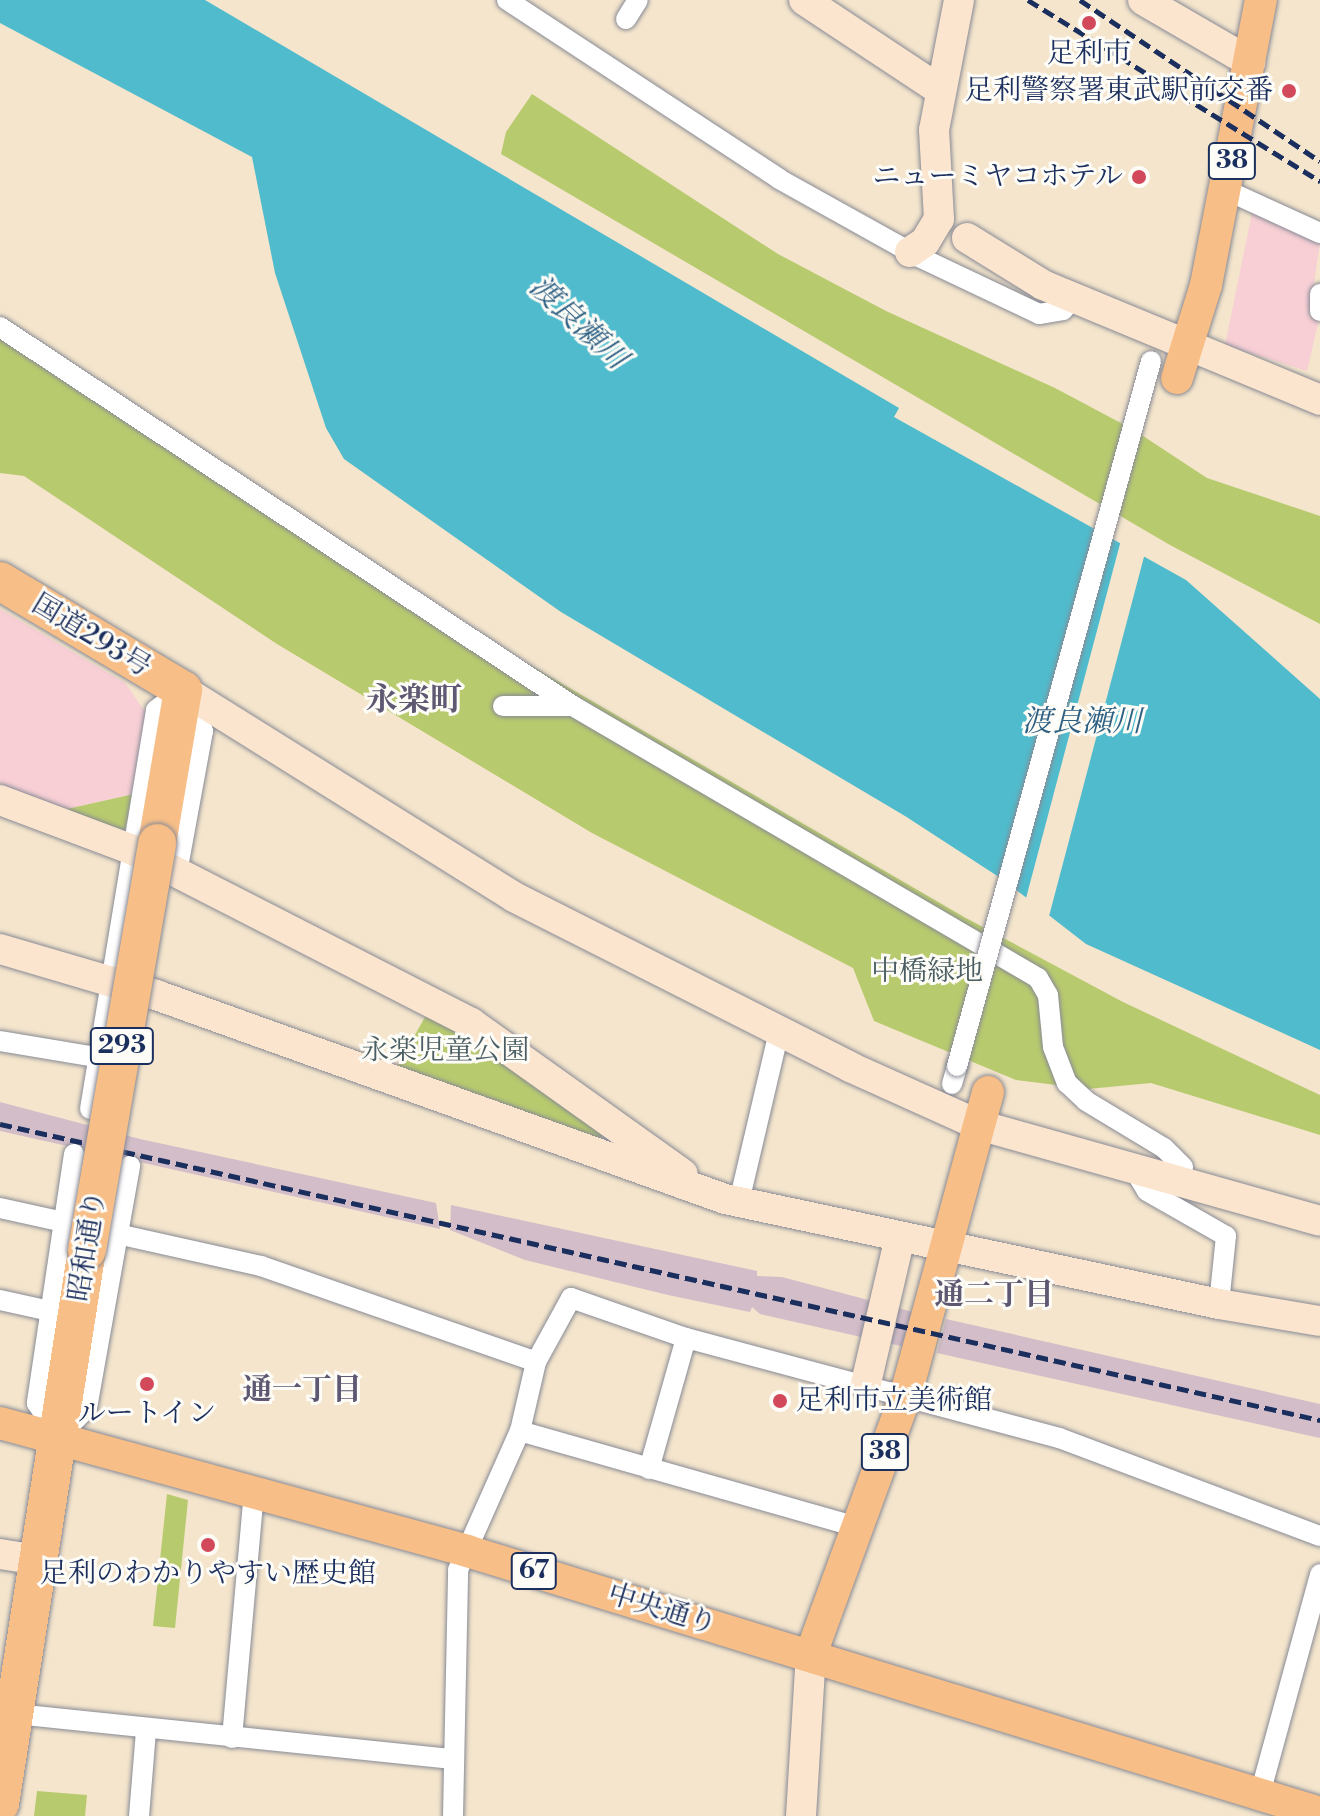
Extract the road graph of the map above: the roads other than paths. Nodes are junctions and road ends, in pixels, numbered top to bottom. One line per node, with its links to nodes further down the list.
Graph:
1 (507, 0): 15 (street)
2 (638, 0): 8 (street)
3 (804, 0): 11 (street)
4 (959, 0): 11 (street)
5 (1143, 0): 9 (street)
6 (1182, 0): 9 (street)
7 (1261, 0): 10 (main road, 38)
8 (626, 19)
9 (1200, 37): 10 (street)
10 (1250, 62): 12 (main road, 38)
11 (940, 90): 15 (street)
12 (1226, 190): 13 (street); 20 (main road, 38)
13 (1320, 233)
14 (967, 238): 17 (street)
15 (910, 252): 17 (street)
16 (1320, 294): 18 (street)
17 (1074, 297): 20 (street)
18 (1320, 311)
19 (0, 327): 26 (street)
20 (1172, 343): 21 (main road, 38); 22 (street)
21 (1164, 370): 34 (street, bridge)
22 (1320, 400)
23 (0, 581): 24 (highway, 国道293号)
24 (183, 690): 28 (highway, 昭和通り / 293); 31 (street)
25 (503, 706): 26 (street)
26 (573, 706): 42 (street)
27 (0, 800): 28 (street)
28 (156, 855): 30 (street); 38 (street); 48 (highway, 昭和通り / 293, bridge)
29 (0, 949): 30 (street)
30 (108, 981): 33 (street); 40 (street)
31 (779, 1031): 37 (street); 45 (street)
32 (0, 1041): 33 (street)
33 (96, 1057): 36 (street)
34 (954, 1075)
35 (988, 1092): 37 (main road, 38)
36 (90, 1109)
37 (979, 1125): 43 (street); 50 (main road, 38)
38 (623, 1131): 40 (street); 44 (street)
39 (74, 1154): 48 (street)
40 (610, 1159): 44 (street)
41 (130, 1166): 48 (street)
42 (1183, 1167)
43 (1135, 1171): 47 (street); 52 (street)
44 (695, 1189): 45 (street)
45 (739, 1202): 49 (street)
46 (0, 1208): 48 (street)
47 (1320, 1221)
48 (90, 1235): 53 (street); 56 (street); 61 (highway, 昭和通り / 293)
49 (900, 1237): 50 (street); 57 (street)
50 (946, 1246): 52 (street); 58 (main road, 38)
51 (0, 1300): 53 (street)
52 (1219, 1304): 54 (street)
53 (50, 1311): 61 (street)
54 (1320, 1321)
55 (686, 1338): 56 (street); 57 (street); 62 (street)
56 (536, 1362): 60 (street)
57 (866, 1383): 58 (street)
58 (906, 1394): 64 (main road, 38); 65 (street)
59 (0, 1423): 61 (main road, 中央通り / 67)
60 (520, 1431): 62 (street); 66 (street)
61 (58, 1437): 63 (main road, 中央通り / 67); 68 (highway, 昭和通り / 293)
62 (649, 1469): 64 (street)
63 (254, 1493): 66 (main road, 中央通り / 67); 74 (street)
64 (857, 1527): 70 (main road, 38)
65 (1320, 1536)
66 (467, 1551): 70 (main road, 中央通り / 67); 75 (street)
67 (0, 1554): 68 (street)
68 (38, 1560): 71 (highway, 昭和通り / 293)
69 (1320, 1574): 76 (street)
70 (811, 1654): 76 (main road, 中央通り / 67); 81 (street)
71 (10, 1673): 72 (highway, 昭和通り / 293)
72 (16, 1714): 73 (street); 77 (highway, 昭和通り / 293)
73 (146, 1730): 74 (street); 79 (street)
74 (232, 1738): 75 (street)
75 (453, 1759): 80 (street)
76 (1260, 1794): 78 (main road, 中央通り / 67)
77 (0, 1804)
78 (1305, 1812)
79 (139, 1816)
80 (454, 1816)
81 (801, 1816)

